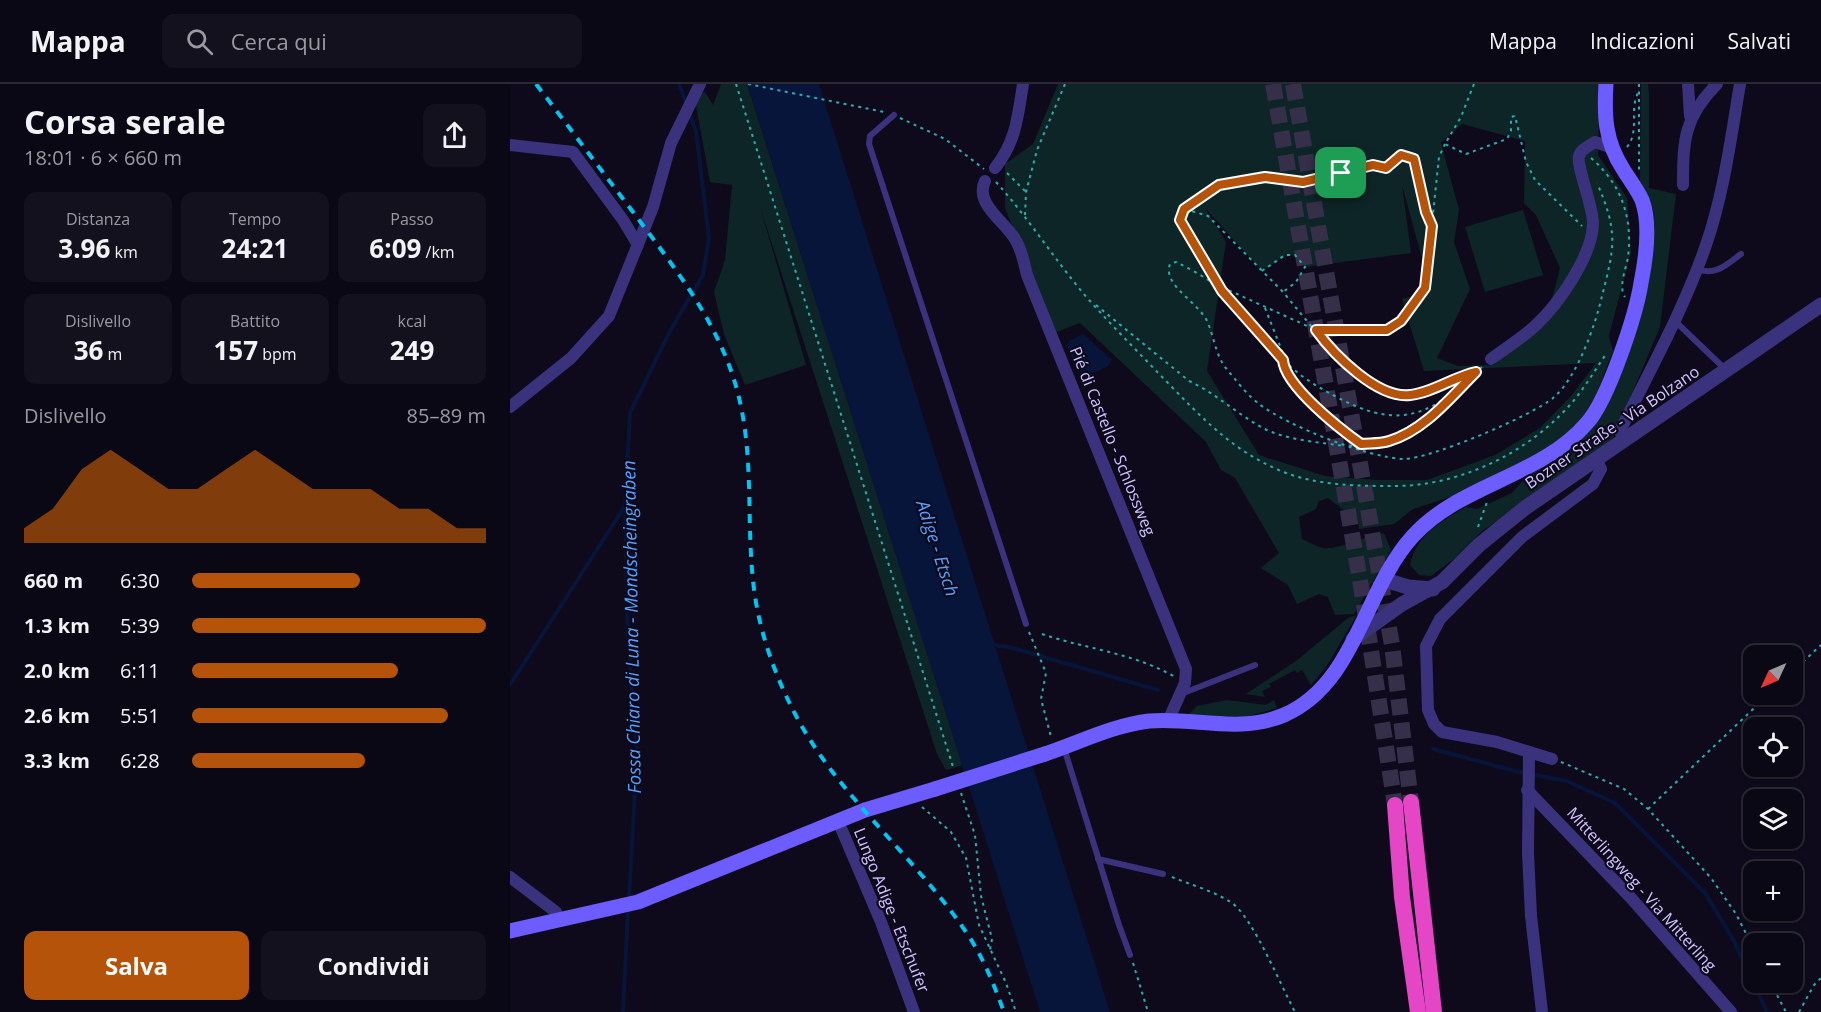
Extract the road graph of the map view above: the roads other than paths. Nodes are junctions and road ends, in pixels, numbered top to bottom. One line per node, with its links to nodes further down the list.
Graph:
1 (700, 84): 14 (street)
2 (1023, 84): 11 (street)
3 (1606, 84): 10 (main road)
4 (1688, 84): 8 (street)
5 (1717, 84): 8 (street)
6 (1740, 84): 16 (street)
7 (894, 115): 30 (lane)
8 (1690, 116): 13 (street)
9 (510, 145): 14 (street)
10 (1610, 147): 19 (street); 24 (main road)
11 (996, 166)
12 (985, 181): 33 (street, Pié di Castello - Schlossweg)
13 (1683, 185)
14 (638, 244): 21 (street)
15 (1741, 254): 16 (lane)
16 (1697, 269): 18 (street)
17 (1821, 305): 20 (street, Bozner Straße - Via Bolzano)
18 (1674, 320): 20 (lane); 22 (street)
19 (1491, 359)
20 (1727, 370): 22 (street, Bozner Straße - Via Bolzano)
21 (510, 408)
22 (1624, 441): 23 (street, Bozner Straße - Via Bolzano)
23 (1596, 459): 27 (street, Bozner Straße - Via Bolzano); 36 (street)
24 (1395, 562): 25 (main road); 26 (street)
25 (1385, 580): 26 (street); 28 (main road)
26 (1408, 586): 27 (street)
27 (1432, 589): 29 (street, Bozner Straße - Via Bolzano)
28 (1377, 595): 29 (street); 31 (main road)
29 (1402, 604): 31 (street, Bozner Straße - Via Bolzano)
30 (1026, 624)
31 (1353, 639): 34 (main road)
32 (1255, 665): 33 (lane)
33 (1183, 689): 34 (street)
34 (1167, 720): 35 (main road)
35 (1053, 748): 39 (main road, bridge); 40 (lane)
36 (1529, 759): 37 (street); 38 (street)
37 (1552, 759)
38 (1527, 785): 49 (street); 50 (street, Mitterlingweg - Via Mitterling)
39 (838, 821): 43 (main road); 46 (street, Lungo Adige - Etschufer)
40 (1098, 859): 41 (lane); 45 (lane)
41 (1163, 874)
42 (510, 877): 43 (street)
43 (559, 920): 44 (main road)
44 (510, 931)
45 (1130, 955)
46 (914, 1012)
47 (1418, 1012): 48 (highway)
48 (1434, 1012)
49 (1542, 1012)
50 (1731, 1012)

